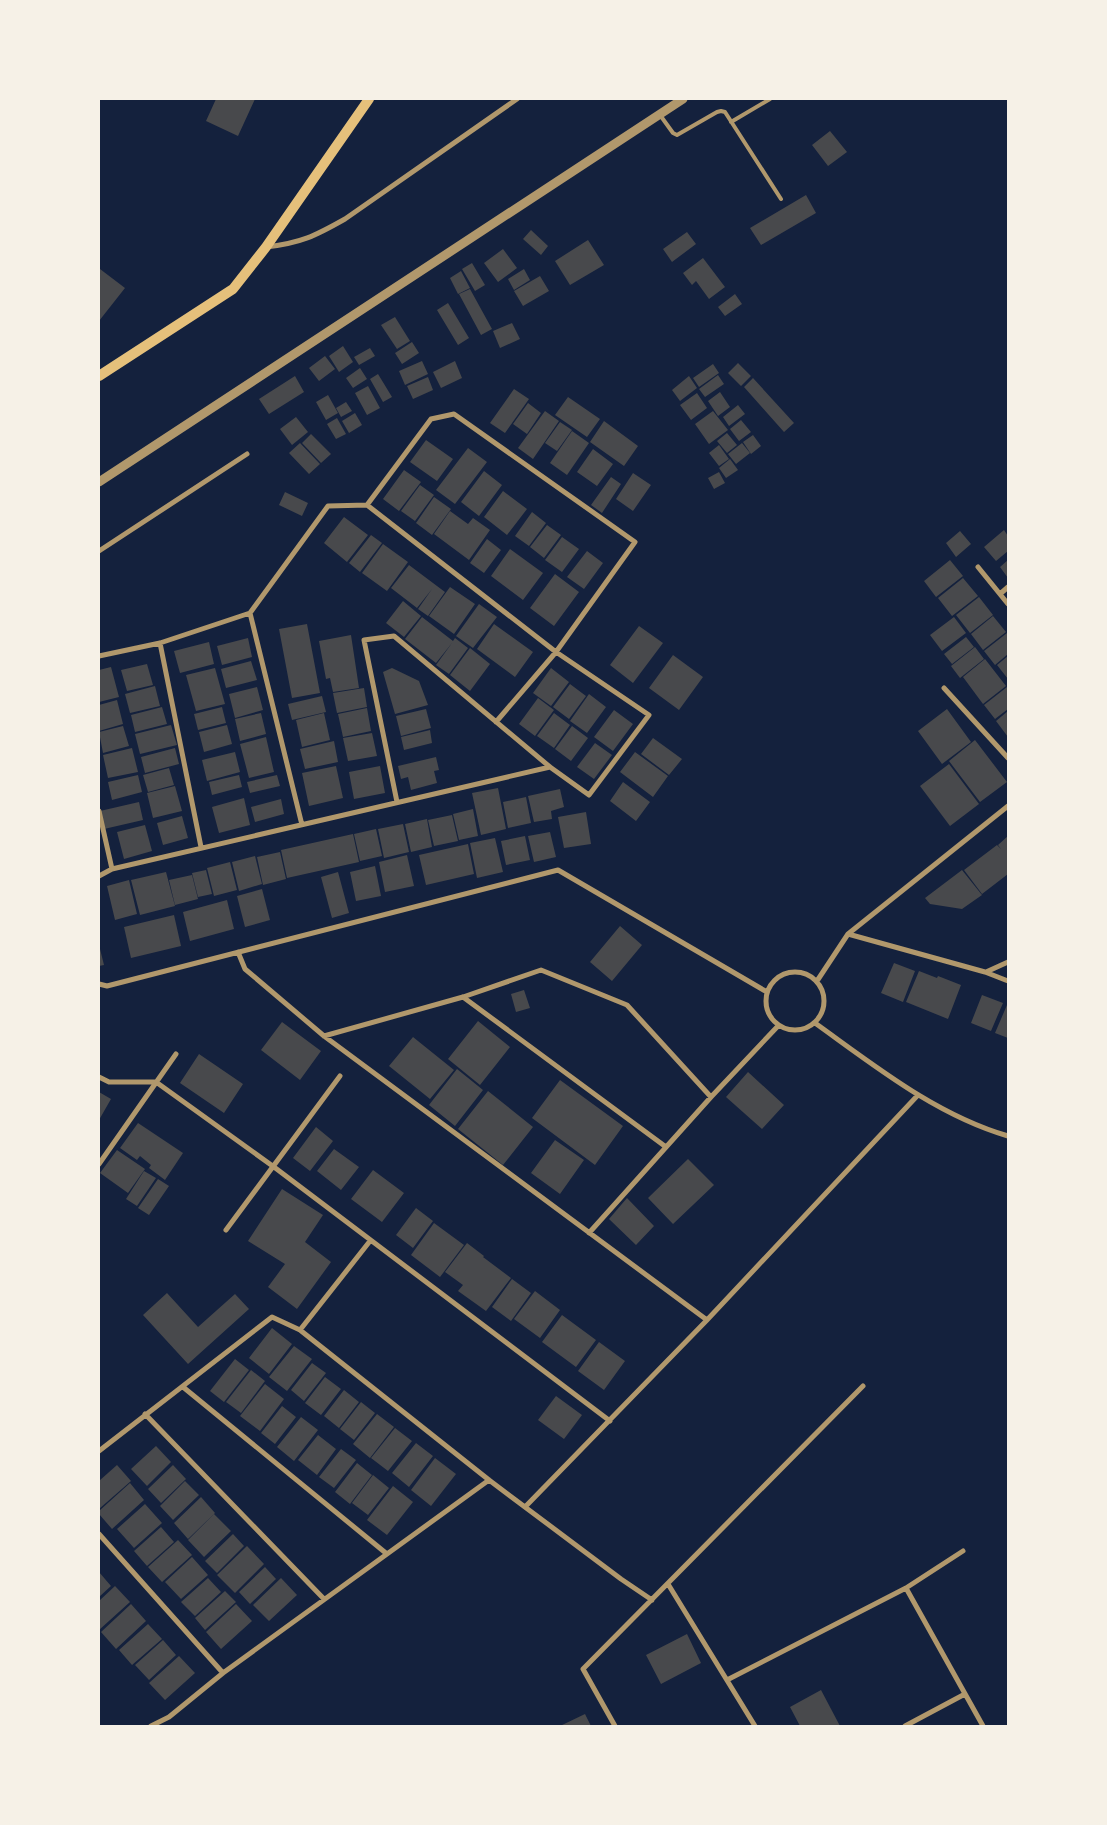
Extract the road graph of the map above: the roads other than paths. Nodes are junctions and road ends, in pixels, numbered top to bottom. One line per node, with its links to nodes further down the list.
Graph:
1 (370, 99): 8 (main road)
2 (517, 99): 8 (street)
3 (683, 99): 5 (street)
4 (770, 99): 6 (lane)
5 (660, 114): 6 (lane); 11 (street)
6 (731, 122): 7 (lane)
7 (781, 199)
8 (266, 247): 9 (main road)
9 (99, 376)
10 (246, 454): 13 (street)
11 (99, 482)
12 (367, 505): 18 (street); 20 (street); 20 (street)
13 (99, 551)
14 (978, 568): 16 (street)
15 (1008, 587): 16 (street)
16 (1000, 594): 17 (street)
17 (1008, 604)
18 (250, 614): 19 (street); 29 (street)
19 (160, 643): 21 (street); 30 (street)
20 (556, 652): 23 (street); 25 (street)
21 (99, 656)
22 (944, 688): 24 (street)
23 (496, 722): 25 (street); 26 (street)
24 (1008, 758)
25 (550, 767): 26 (street)
26 (397, 802): 29 (street)
27 (1008, 806): 33 (street)
28 (99, 811): 31 (street)
29 (302, 825): 30 (street)
30 (201, 847): 31 (street)
31 (112, 869): 32 (street)
32 (99, 876)
33 (848, 934): 36 (street); 37 (street)
34 (238, 952): 39 (street); 40 (street); 44 (street)
35 (1008, 962): 36 (street)
36 (985, 972): 38 (street)
37 (816, 981): 40 (street); 42 (street)
38 (1008, 981)
39 (99, 984)
40 (767, 992): 43 (street)
41 (462, 996): 44 (street); 50 (street); 52 (street)
42 (815, 1023): 43 (street); 49 (street)
43 (778, 1026): 50 (street)
44 (324, 1036): 56 (street)
45 (176, 1054): 48 (street)
46 (99, 1076): 48 (street)
47 (340, 1076): 54 (street)
48 (156, 1082): 53 (street); 54 (street)
49 (918, 1095): 51 (street); 58 (street)
50 (711, 1097): 52 (street)
51 (1008, 1136)
52 (666, 1147): 56 (street)
53 (99, 1164)
54 (274, 1167): 55 (street); 57 (street)
55 (226, 1230)
56 (590, 1233): 58 (street)
57 (370, 1241): 59 (street); 63 (street)
58 (707, 1320): 63 (street)
59 (300, 1330): 61 (street); 65 (street)
60 (862, 1386): 70 (street)
61 (183, 1387): 62 (street); 69 (street)
62 (145, 1414): 64 (street); 72 (street)
63 (610, 1421): 66 (street)
64 (99, 1451)
65 (489, 1480): 66 (street); 69 (street)
66 (526, 1506): 73 (street)
67 (99, 1534): 74 (street)
68 (963, 1551): 71 (street)
69 (387, 1554): 72 (street)
70 (668, 1584): 73 (street); 75 (street)
71 (906, 1588): 75 (street); 76 (street)
72 (324, 1599): 74 (street)
73 (652, 1600): 78 (street)
74 (223, 1673): 77 (street)
75 (727, 1680): 79 (street)
76 (965, 1694): 80 (street); 81 (street)
77 (150, 1726)
78 (615, 1726)
79 (755, 1726)
80 (905, 1726)
81 (983, 1726)

